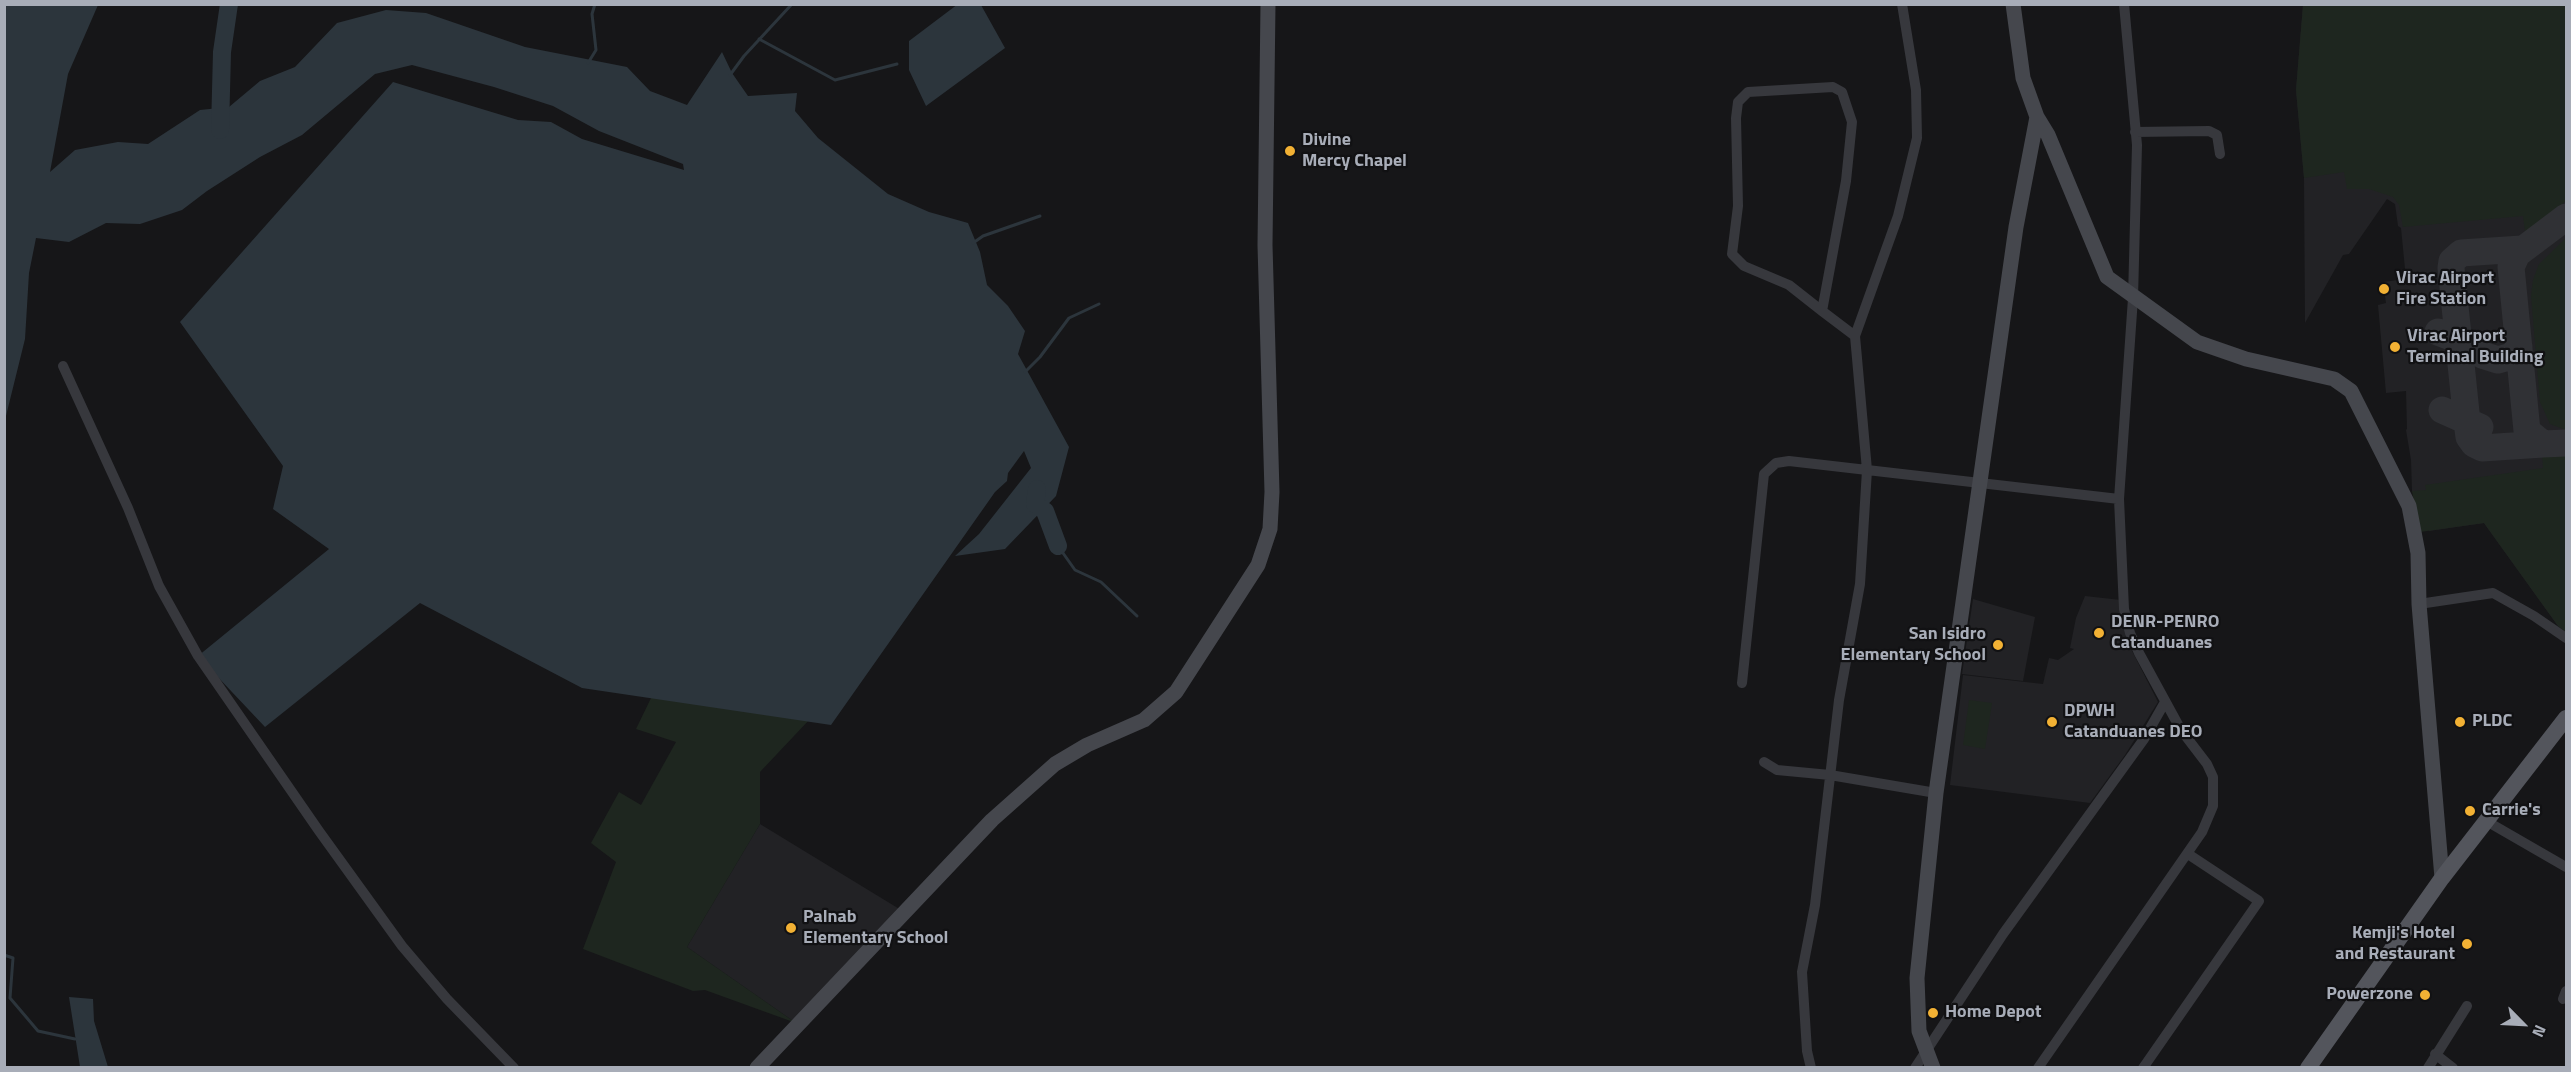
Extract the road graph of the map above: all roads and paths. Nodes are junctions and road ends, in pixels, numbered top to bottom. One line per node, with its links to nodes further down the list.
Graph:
1 (1268, 4): 31 (street)
2 (1902, 4): 10 (street)
3 (2013, 4): 5 (street)
4 (2124, 4): 6 (street)
5 (2037, 117): 8 (street); 13 (street)
6 (2135, 132): 7 (street); 8 (street)
7 (2220, 154)
8 (2133, 298): 14 (street); 15 (street)
9 (1822, 311): 9 (street); 10 (street)
10 (1855, 336): 12 (street)
11 (63, 366): 30 (street)
12 (1867, 470): 13 (street); 17 (street); 21 (street)
13 (1978, 482): 14 (street); 22 (street)
14 (2119, 499): 18 (street)
15 (2419, 603): 16 (street); 26 (street)
16 (2566, 639)
17 (1742, 683)
18 (2165, 702): 24 (street); 28 (street)
19 (2566, 718): 23 (main road)
20 (1764, 762): 21 (street)
21 (1830, 775): 22 (street); 32 (street)
22 (1936, 794): 28 (street)
23 (2488, 822): 25 (street); 26 (main road)
24 (2188, 854): 35 (street); 36 (street)
25 (2566, 867)
26 (2442, 878): 37 (main road)
27 (2467, 1006): 29 (street)
28 (1926, 1053): 33 (street); 34 (street)
29 (2435, 1054): 38 (street); 39 (street)
30 (508, 1066)
31 (757, 1068)
32 (1811, 1068)
33 (1915, 1068)
34 (1933, 1068)
35 (2038, 1068)
36 (2143, 1068)
37 (2308, 1068)
38 (2427, 1068)
39 (2453, 1068)

